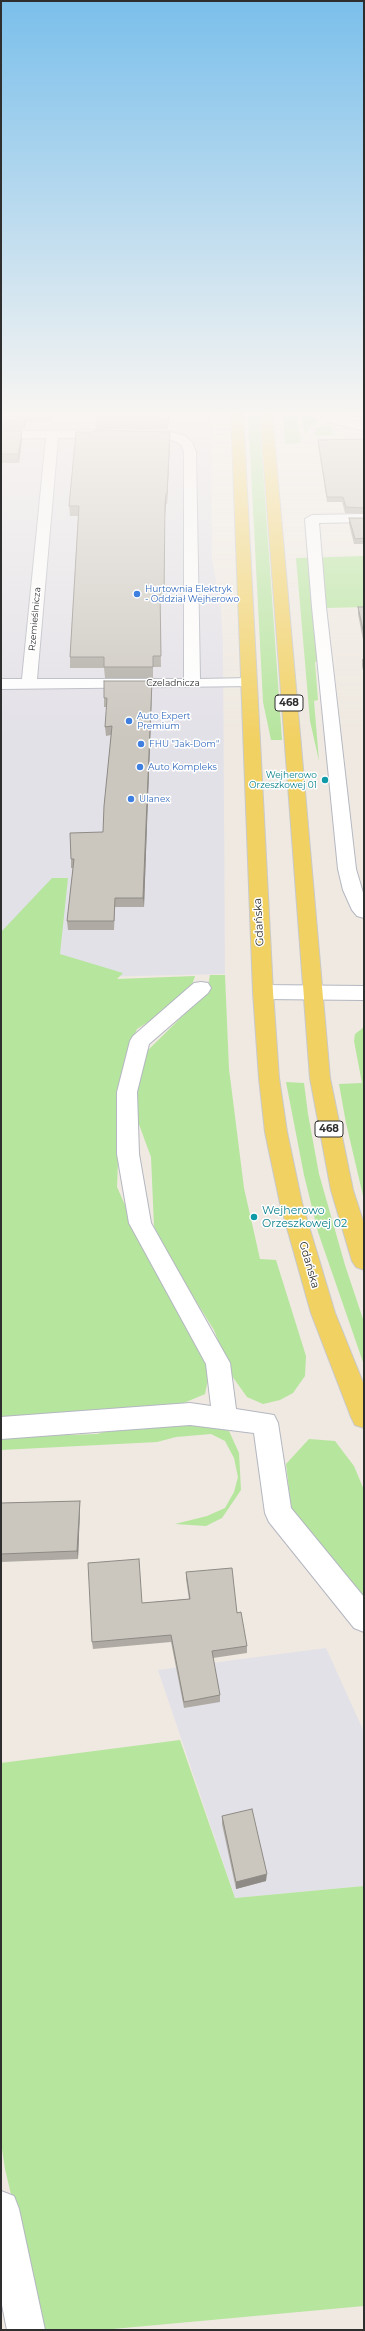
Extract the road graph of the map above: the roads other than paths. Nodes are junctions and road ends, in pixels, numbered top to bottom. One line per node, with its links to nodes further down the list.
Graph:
1 (44, 522): 9 (street, Rzemieślnicza)
2 (191, 522): 6 (street)
3 (242, 522): 7 (main road, Gdańska)
4 (275, 522): 13 (main road, 468)
5 (312, 522): 10 (street)
6 (192, 683): 7 (street, Czeladnicza); 9 (street, Czeladnicza)
7 (250, 683): 12 (main road, Gdańska)
8 (1, 684): 9 (street, Czeladnicza)
9 (29, 684)
10 (364, 912)
11 (201, 988): 17 (street)
12 (263, 992): 13 (street); 16 (main road, Gdańska)
13 (312, 993): 14 (street); 15 (main road, 468)
14 (364, 993)
15 (364, 1262)
16 (364, 1417)
17 (225, 1418): 18 (street); 19 (street)
18 (1, 1428)
19 (364, 1619)
20 (1, 2209): 21 (street)
21 (26, 2330)

